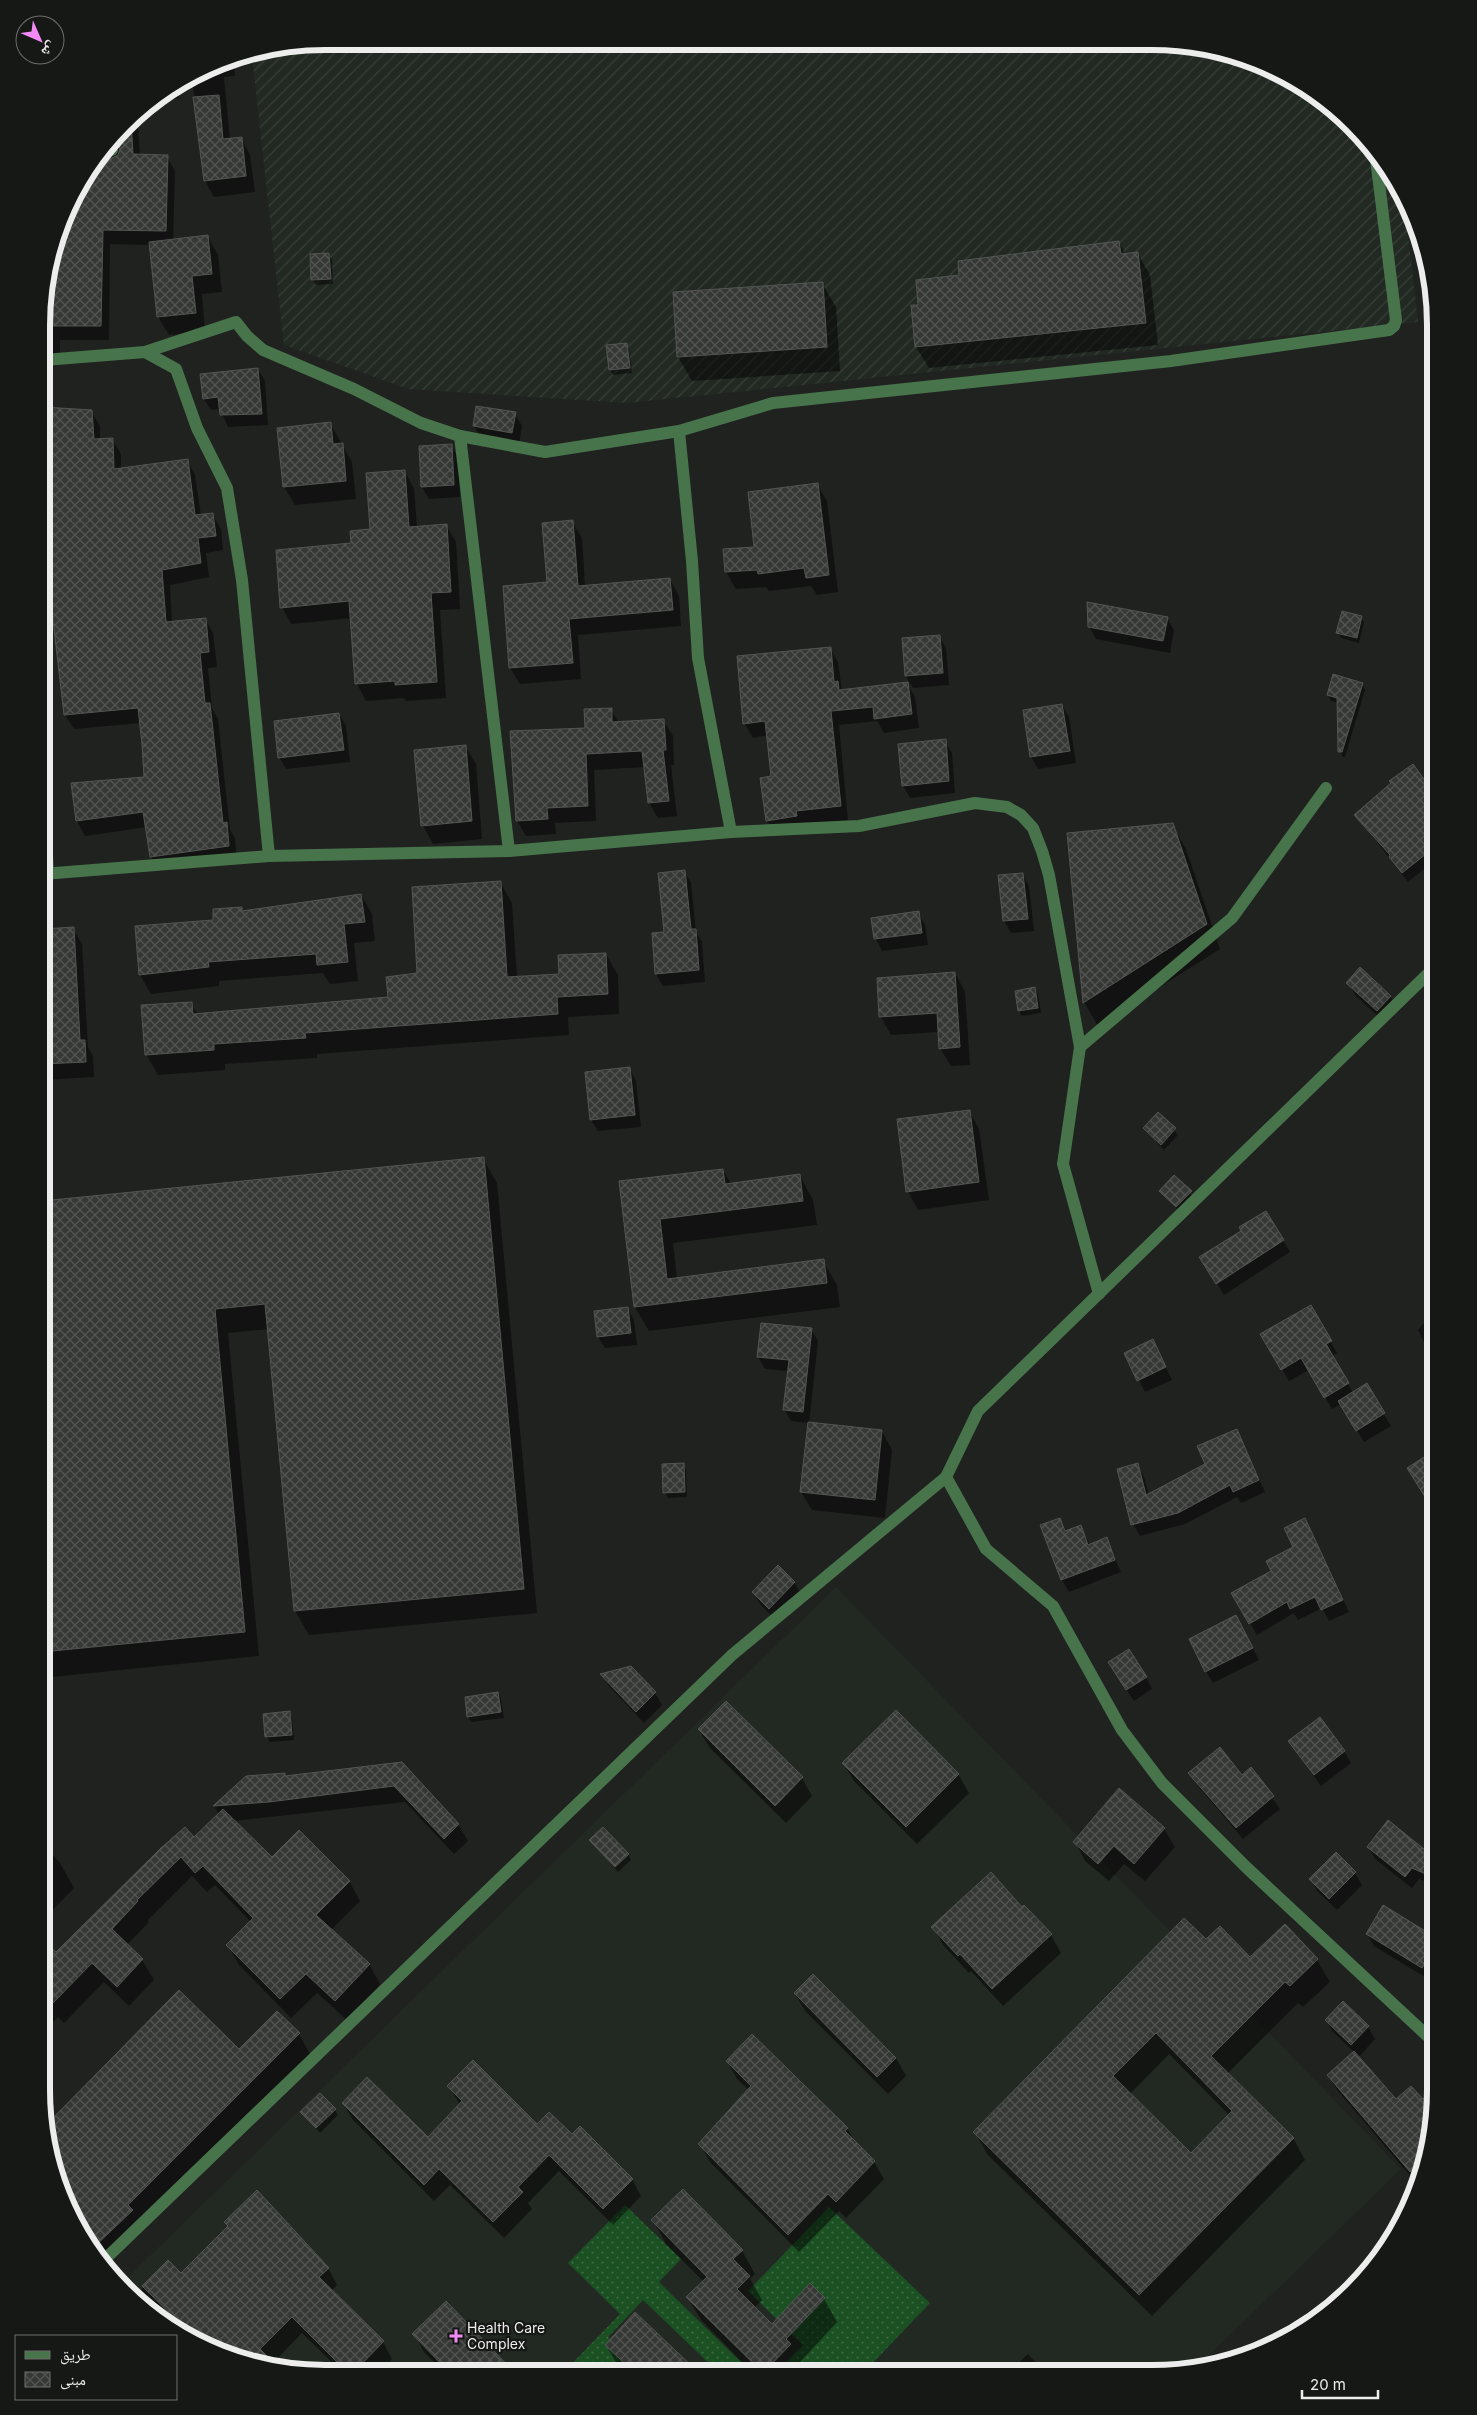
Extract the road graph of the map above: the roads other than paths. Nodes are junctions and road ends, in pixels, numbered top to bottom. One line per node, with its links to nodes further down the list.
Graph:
1 (1377, 167): 4 (street)
2 (145, 352): 3 (street); 5 (street); 9 (street)
3 (50, 360)
4 (680, 432): 5 (street); 7 (street)
5 (460, 436): 8 (street)
6 (1326, 788): 12 (street)
7 (731, 832): 8 (street); 12 (street)
8 (509, 852): 9 (street)
9 (269, 856): 10 (street)
10 (50, 874)
11 (1427, 975): 13 (street)
12 (1080, 1047): 13 (street)
13 (1099, 1294): 14 (street)
14 (946, 1477): 15 (street); 16 (street)
15 (1427, 2036)
16 (107, 2257)

